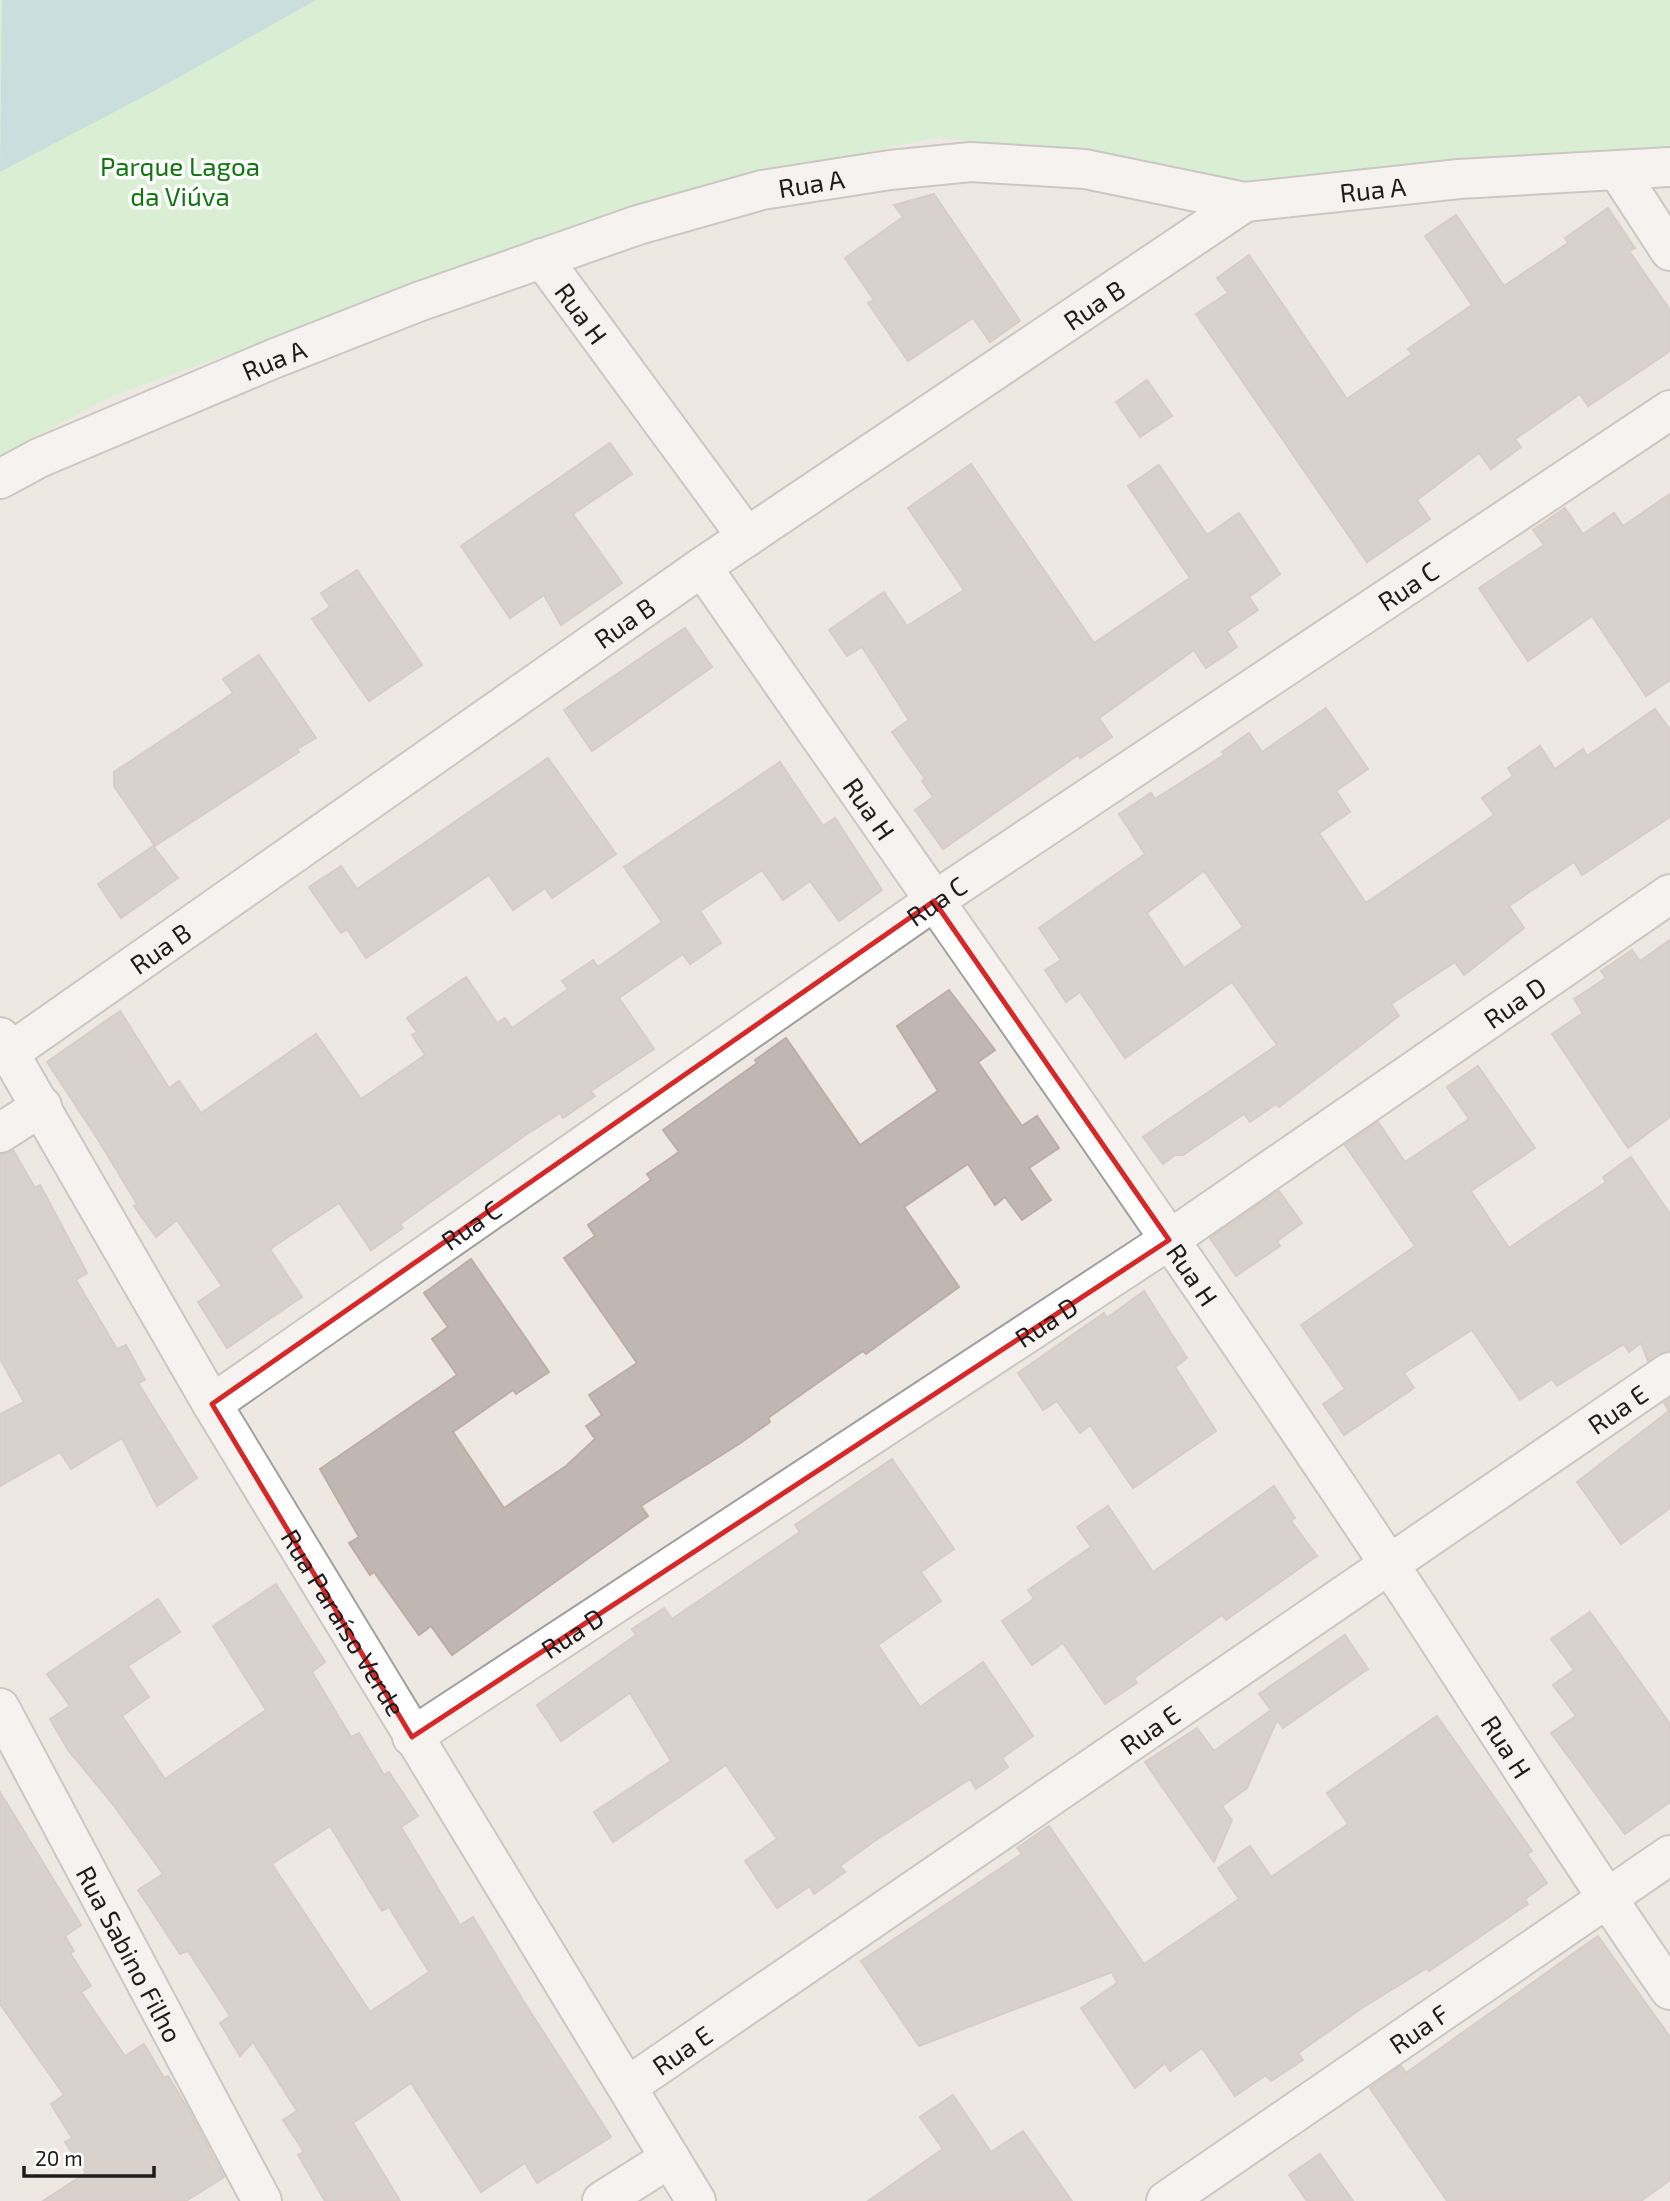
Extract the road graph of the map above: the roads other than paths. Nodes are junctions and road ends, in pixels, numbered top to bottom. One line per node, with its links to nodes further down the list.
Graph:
1 (1670, 167): 2 (street, Rua A)
2 (1618, 171): 3 (street, Rua A); 4 (street)
3 (1245, 202): 5 (street, Rua A); 8 (street, Rua B)
4 (1670, 251)
5 (542, 258): 7 (street, Rua A); 8 (street, Rua H)
6 (1670, 410): 11 (street, Rua C)
7 (0, 479)
8 (747, 537): 9 (street, Rua B)
9 (702, 567): 11 (street, Rua H); 12 (street, Rua B)
10 (1670, 894): 15 (street, Rua D)
11 (934, 901): 15 (street, Rua H); 17 (street, Rua C)
12 (5, 1045): 13 (street, Rua Paraíso Verde)
13 (42, 1106): 14 (street); 17 (street, Rua Paraíso Verde)
14 (0, 1133)
15 (1169, 1240): 18 (street, Rua H); 20 (street, Rua D)
16 (1670, 1372): 18 (street, Rua E)
17 (212, 1404): 20 (street, Rua Paraíso Verde)
18 (1389, 1564): 22 (street, Rua H); 24 (street, Rua E)
19 (0, 1708): 26 (street, Rua Sabino Filho)
20 (412, 1737): 24 (street, Rua Paraíso Verde)
21 (1670, 1855): 22 (street, Rua F)
22 (1606, 1899): 23 (street, Rua H); 29 (street, Rua F)
23 (1670, 1990)
24 (628, 2086): 25 (street, Rua Paraíso Verde)
25 (670, 2158): 27 (street); 28 (street, Rua Paraíso Verde)
26 (262, 2201)
27 (602, 2201)
28 (696, 2201)
29 (1166, 2201)

